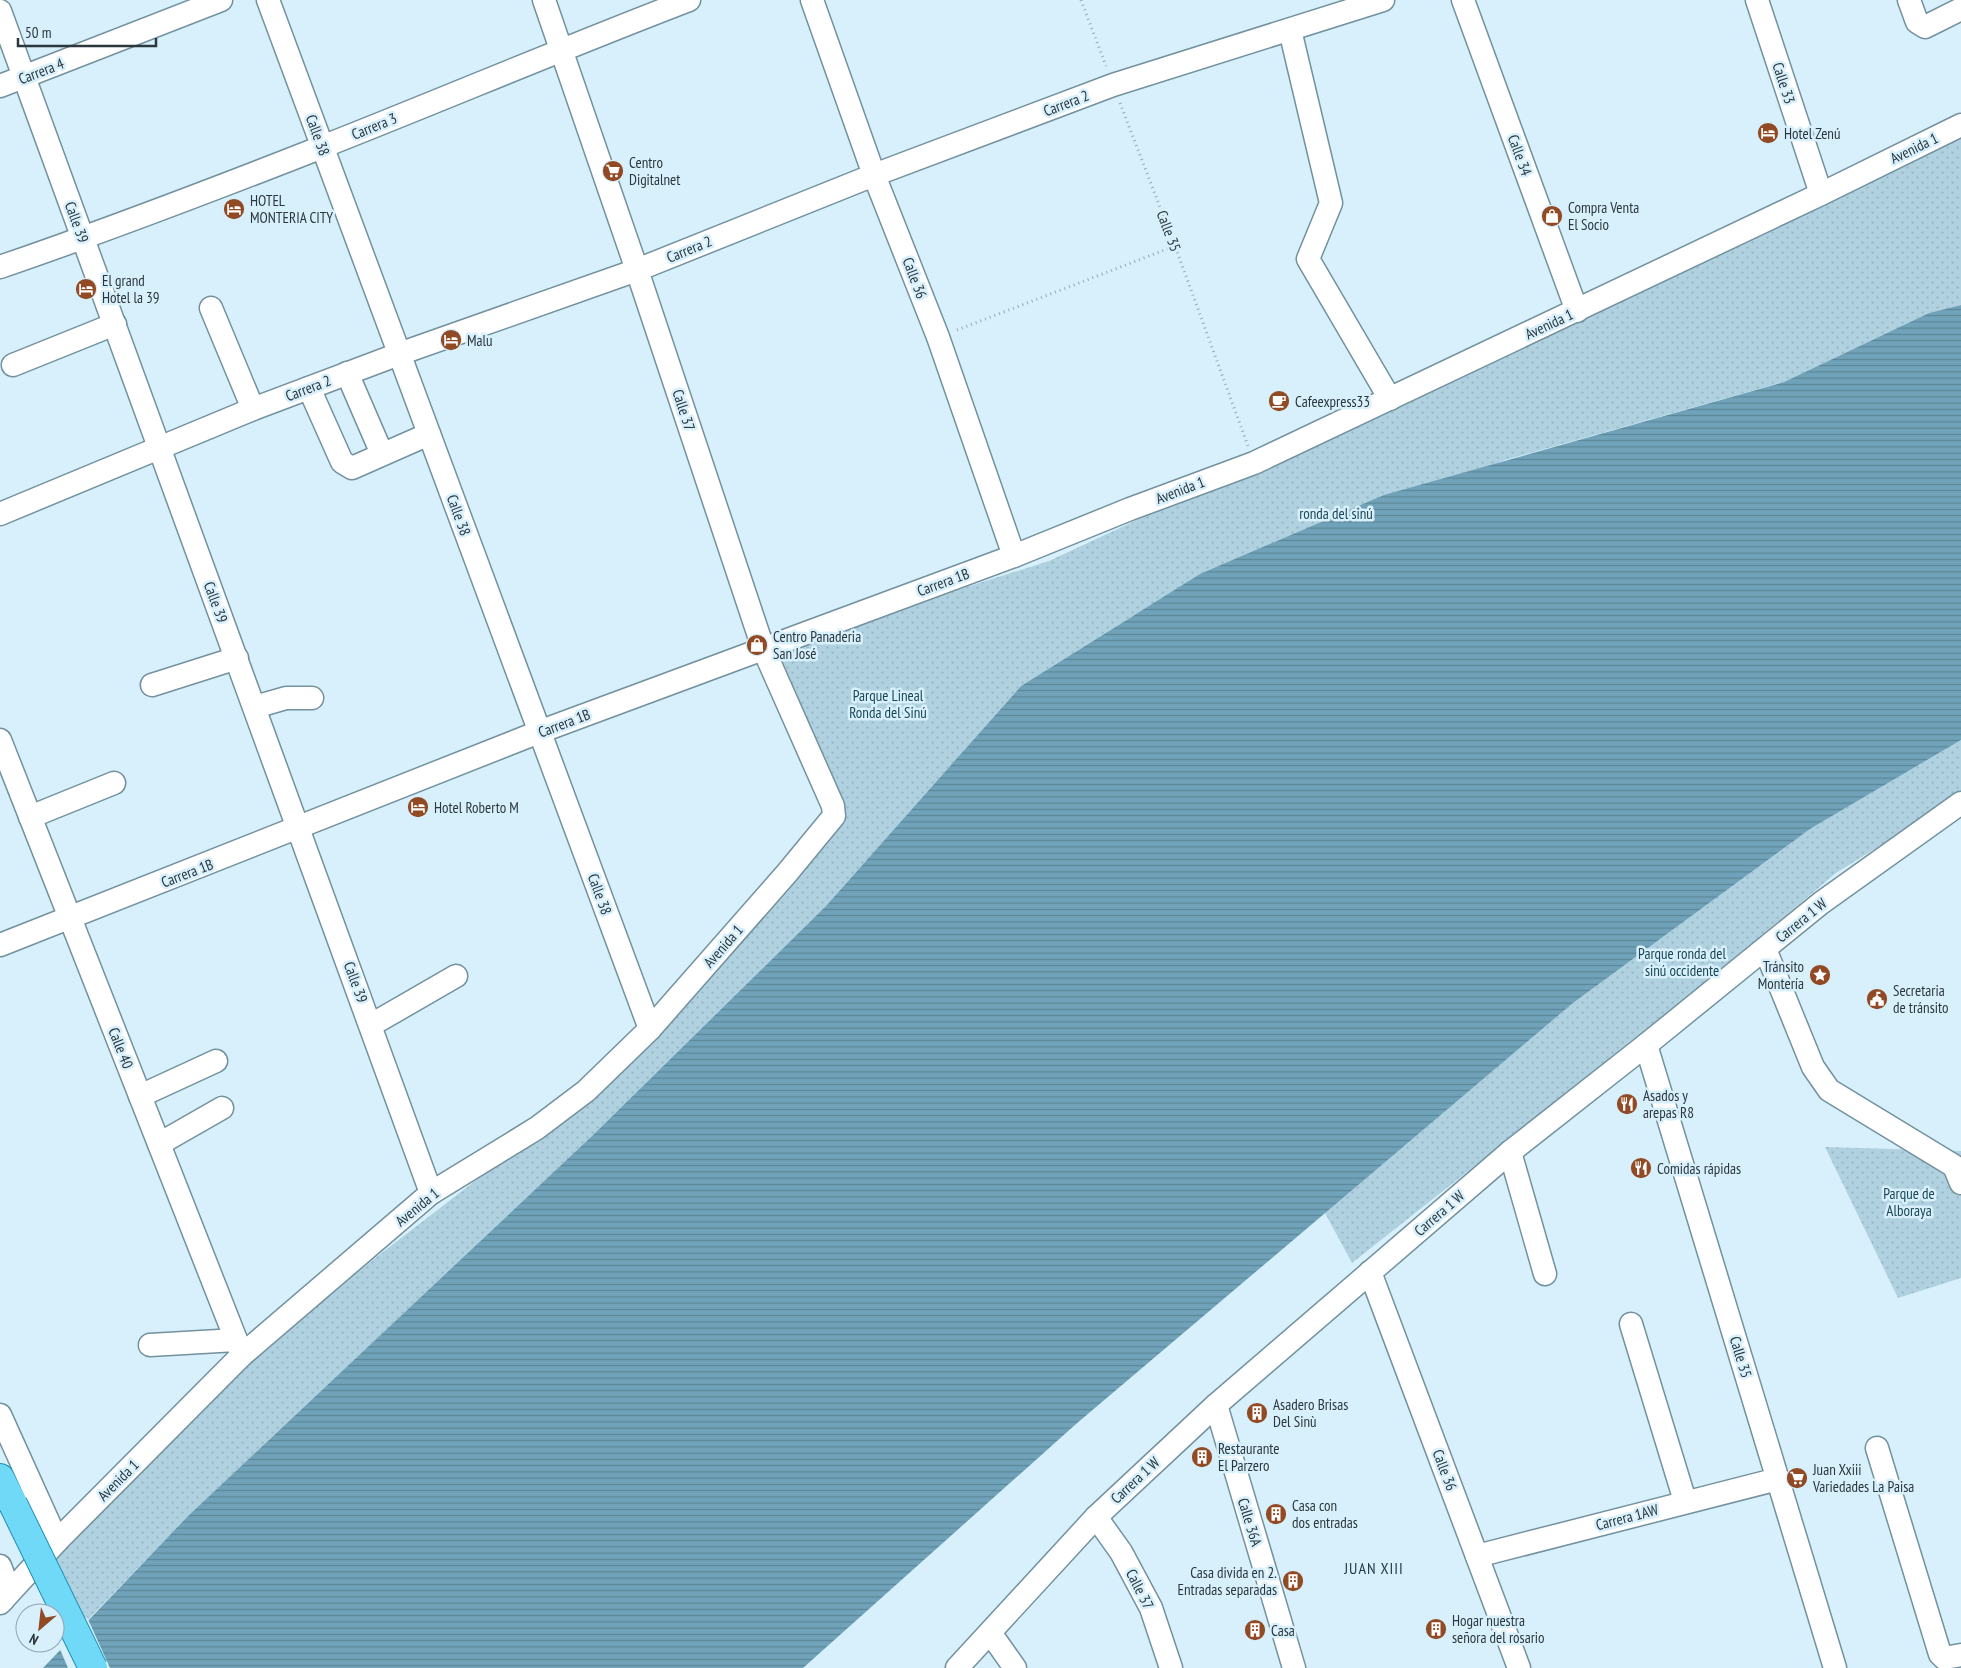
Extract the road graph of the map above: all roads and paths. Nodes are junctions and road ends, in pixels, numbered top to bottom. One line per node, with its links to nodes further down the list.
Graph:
1 (221, 0): 15 (street, Carrera 4)
2 (268, 0): 19 (street, Calle 38)
3 (544, 0): 14 (street, Calle 37)
4 (689, 0): 14 (street, Carrera 3)
5 (812, 0): 20 (street, Calle 36)
6 (1081, 0): 16 (path, Calle 35)
7 (1383, 0): 13 (street, Carrera 2)
8 (1463, 0): 27 (street, Calle 34)
9 (1757, 0): 21 (street, Calle 33)
10 (1908, 0): 11 (street)
11 (1961, 9)
12 (0, 11): 15 (street, Calle 39)
13 (1290, 30): 16 (street, Carrera 2); 34 (street)
14 (562, 48): 19 (street, Carrera 3); 25 (street, Calle 37)
15 (24, 77): 17 (street, Carrera 4); 22 (street, Calle 39)
16 (1113, 85): 20 (street, Carrera 2); 23 (path, Calle 35)
17 (0, 86)
18 (1961, 125): 21 (street, Avenida 1)
19 (322, 147): 22 (street, Carrera 3); 30 (street, Calle 38)
20 (874, 174): 25 (street, Carrera 2); 29 (street, Calle 36)
21 (1821, 194): 27 (street, Avenida 1)
22 (83, 238): 24 (street, Carrera 3); 28 (street, Calle 39)
23 (1175, 246): 29 (path); 39 (path, Calle 35)
24 (0, 267)
25 (637, 270): 30 (street, Carrera 2); 43 (street, Calle 37)
26 (212, 308): 35 (street)
27 (1577, 310): 34 (street, Avenida 1)
28 (115, 324): 31 (street); 37 (street, Calle 39)
29 (938, 337): 42 (street, Calle 36)
30 (399, 354): 32 (street, Carrera 2); 36 (street, Calle 38)
31 (13, 366)
32 (348, 373): 33 (street, Carrera 2); 38 (street)
33 (309, 388): 35 (street, Carrera 2); 38 (street)
34 (1390, 399): 39 (street, Avenida 1)
35 (253, 409): 37 (street, Carrera 2)
36 (429, 434): 38 (street); 48 (street, Calle 38)
37 (160, 448): 41 (street, Carrera 2); 44 (street, Calle 39)
38 (382, 454)
39 (1254, 463): 40 (street, Avenida 1)
40 (1130, 509): 42 (street, Carrera 1B)
41 (0, 514)
42 (1014, 556): 43 (street, Carrera 1B)
43 (763, 648): 48 (street, Carrera 1B); 52 (street, Calle 37)
44 (237, 658): 45 (street); 47 (street, Calle 39)
45 (152, 685)
46 (312, 698): 47 (street)
47 (255, 707): 54 (street, Calle 39)
48 (539, 732): 54 (street, Carrera 1B); 60 (street, Calle 38)
49 (0, 740): 53 (street, Calle 40)
50 (114, 783): 53 (street)
51 (1961, 803): 57 (street, Carrera 1 W)
52 (834, 816): 60 (street, Avenida 1)
53 (30, 817): 55 (street, Calle 40)
54 (300, 828): 55 (street, Carrera 1B); 59 (street, Calle 39)
55 (70, 919): 56 (street, Carrera 1B); 63 (street, Calle 40)
56 (0, 945)
57 (1765, 949): 61 (street, Carrera 1 W); 67 (street)
58 (456, 976): 59 (street)
59 (371, 1025): 68 (street, Calle 39)
60 (650, 1029): 68 (street, Avenida 1)
61 (1646, 1045): 66 (street, Carrera 1 W); 78 (street, Calle 35)
62 (216, 1061): 63 (street)
63 (140, 1096): 65 (street, Calle 40)
64 (222, 1108): 65 (street)
65 (159, 1144): 73 (street, Calle 40)
66 (1510, 1152): 69 (street, Carrera 1 W); 70 (street)
67 (1959, 1170)
68 (431, 1193): 73 (street, Avenida 1)
69 (1370, 1272): 74 (street, Carrera 1 W); 83 (street, Calle 36)
70 (1545, 1274)
71 (1631, 1324): 79 (street)
72 (150, 1345): 73 (street)
73 (239, 1348): 82 (street, Avenida 1)
74 (1216, 1405): 81 (street, Carrera 1 W); 92 (street, Calle 36A)
75 (0, 1415): 80 (street)
76 (1876, 1448): 87 (street)
77 (0, 1478): 80 (main road)
78 (1778, 1479): 79 (street, Carrera 1AW); 94 (street, Calle 35)
79 (1685, 1501): 83 (street, Carrera 1AW)
80 (15, 1503): 82 (street); 88 (main road, bridge)
81 (1096, 1517): 86 (street, Carrera 1 W); 91 (street, Calle 37)
82 (57, 1541): 85 (street, Avenida 1)
83 (1477, 1556): 93 (street, Calle 36)
84 (0, 1566): 85 (street)
85 (2, 1602)
86 (991, 1634): 89 (street, Carrera 1 W); 90 (street)
87 (1961, 1655)
88 (93, 1668)
89 (957, 1668)
90 (1015, 1668)
91 (1171, 1668)
92 (1294, 1668)
93 (1520, 1668)
94 (1835, 1668)

